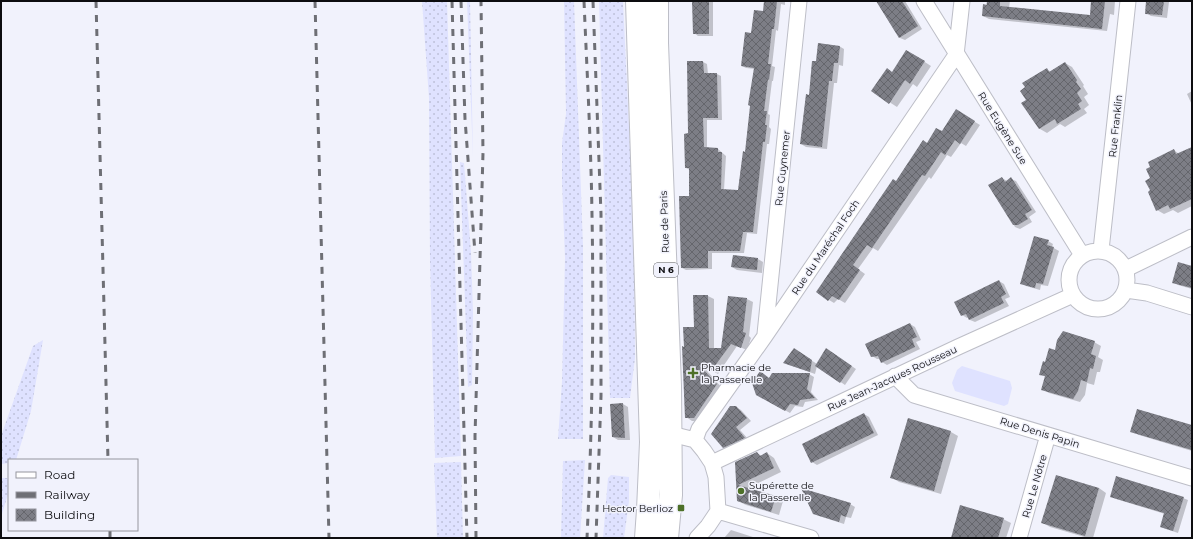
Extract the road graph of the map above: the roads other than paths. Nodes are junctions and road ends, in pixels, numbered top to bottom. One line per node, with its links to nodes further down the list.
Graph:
1 (637, 1): 18 (main road, Rue de Paris / N 6)
2 (657, 1): 18 (main road, Rue de Paris / N 6)
3 (799, 1): 15 (street, Rue Guynemer)
4 (924, 1): 7 (street, Rue Eugène Sue)
5 (962, 1): 7 (street)
6 (1128, 1): 9 (street, Rue Franklin)
7 (956, 54): 10 (street, Rue Eugène Sue); 15 (street, Rue du Maréchal Foch)
8 (1192, 237): 11 (street)
9 (1101, 250): 10 (street); 11 (street)
10 (1082, 255): 13 (street)
11 (1126, 269): 12 (street)
12 (1126, 290): 13 (street); 14 (street)
13 (1074, 295): 16 (street, Rue Jean-Jacques Rousseau)
14 (1192, 307)
15 (765, 336): 19 (street, Rue du Maréchal Foch)
16 (896, 376): 17 (street, Rue Denis Papin); 20 (street, Rue Jean-Jacques Rousseau)
17 (1048, 435): 21 (street, Rue Denis Papin); 27 (street, Rue Le Nôtre)
18 (661, 438): 19 (street); 23 (main road, Rue de Paris / N 6); 24 (main road, Rue de Paris / N 6)
19 (695, 440): 20 (street)
20 (712, 463): 22 (street)
21 (1192, 478)
22 (718, 511): 25 (street); 26 (street)
23 (650, 535)
24 (667, 538)
25 (697, 538)
26 (811, 538)
27 (1019, 538)

